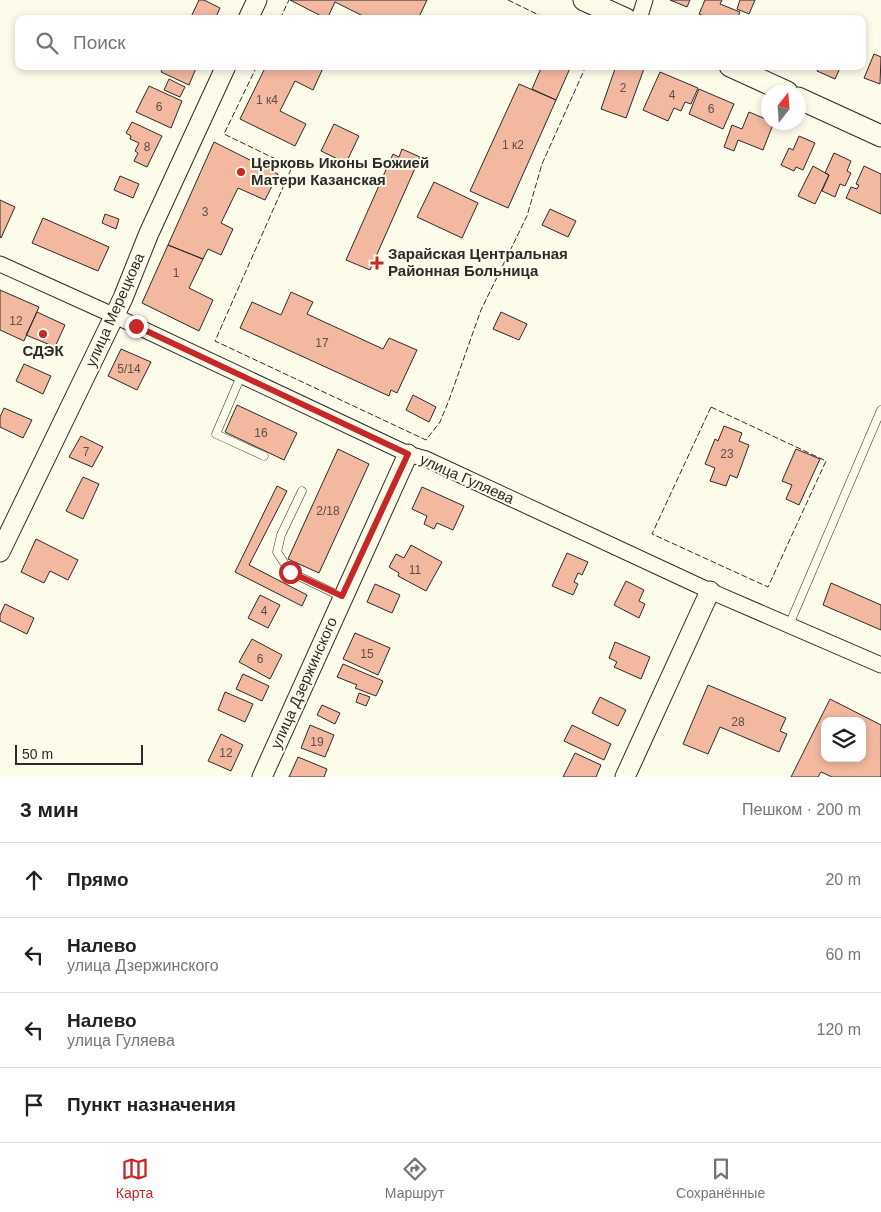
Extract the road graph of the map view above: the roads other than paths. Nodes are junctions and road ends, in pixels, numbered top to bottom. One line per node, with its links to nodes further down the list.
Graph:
1 (257, 0): 4 (street)
2 (584, 0): 5 (main road)
3 (645, 0): 6 (street)
4 (250, 15)
5 (617, 15)
6 (640, 15)
7 (224, 70): 13 (street, улица Мерецкова)
8 (739, 70): 9 (main road)
9 (772, 85)
10 (806, 102): 11 (main road)
11 (881, 136)
12 (0, 264): 13 (street, улица Гуляева)
13 (115, 316): 14 (street, улица Гуляева); 19 (street, улица Мерецкова)
14 (242, 376): 16 (street, улица Гуляева); 17 (lane)
15 (881, 410): 22 (lane)
16 (408, 454): 20 (street, улица Гуляева); 21 (street, улица Дзержинского)
17 (264, 456)
18 (302, 491): 21 (lane)
19 (0, 552)
20 (710, 590): 22 (street, улица Гуляева); 25 (street)
21 (342, 596): 24 (street, улица Дзержинского)
22 (789, 625): 23 (street, улица Гуляева)
23 (881, 666)
24 (262, 777)
25 (625, 777)

